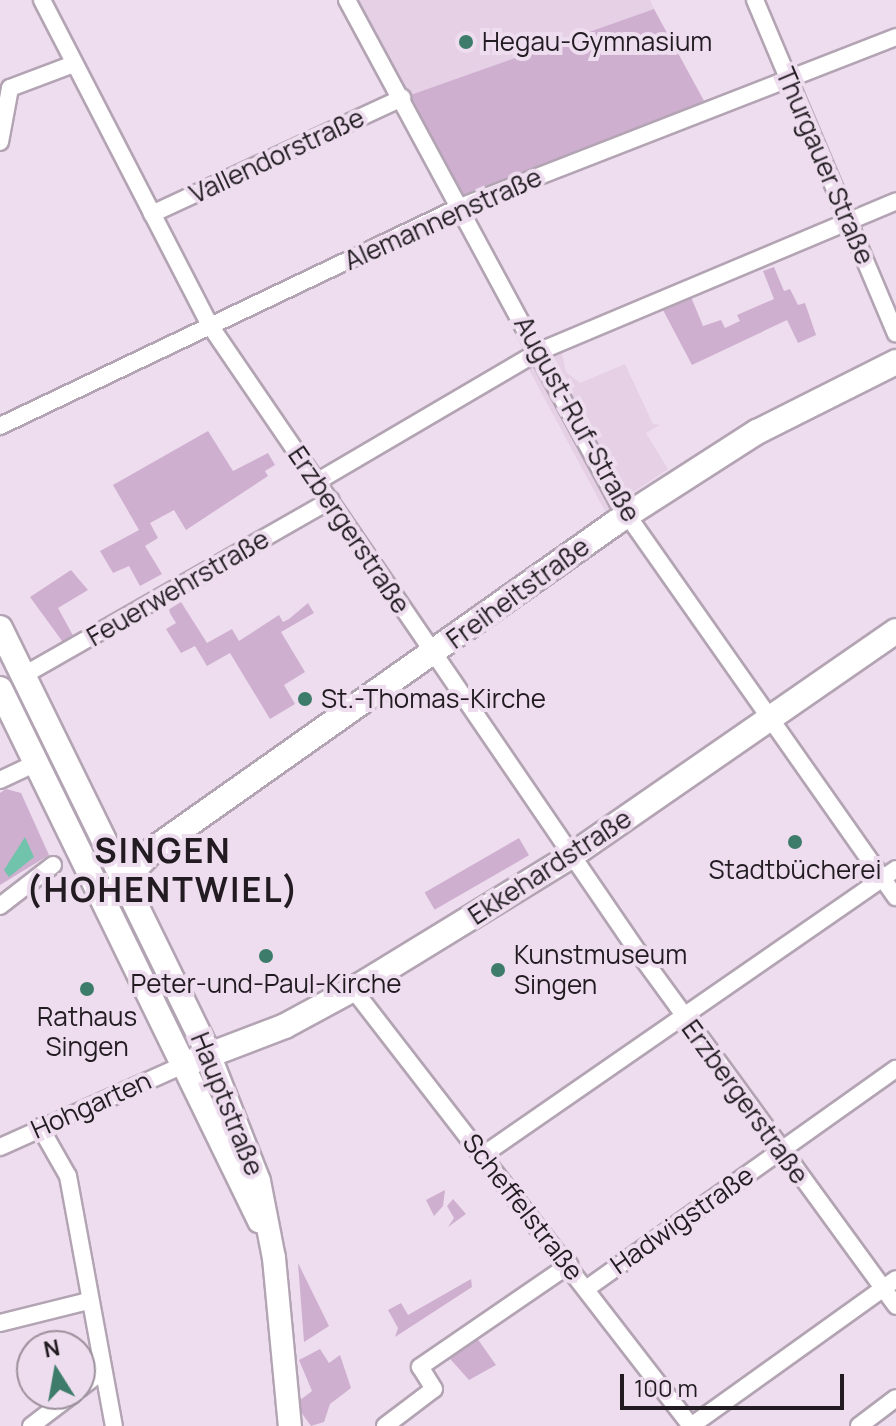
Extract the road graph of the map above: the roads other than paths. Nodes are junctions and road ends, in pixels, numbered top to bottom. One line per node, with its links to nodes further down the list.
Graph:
1 (42, 0): 5 (street, Erzbergerstraße)
2 (347, 0): 8 (street, August-Ruf-Straße)
3 (755, 0): 6 (street, Thurgauer Straße)
4 (896, 37): 6 (street, Alemannenstraße)
5 (74, 64): 7 (street); 12 (street, Erzbergerstraße)
6 (787, 79): 11 (street, Alemannenstraße); 13 (street, Thurgauer Straße)
7 (5, 87): 9 (street)
8 (402, 98): 11 (street, August-Ruf-Straße); 12 (street, Vallendorstraße)
9 (0, 142)
10 (896, 201): 13 (street)
11 (460, 207): 14 (street, Alemannenstraße); 16 (street, August-Ruf-Straße)
12 (152, 214): 14 (street, Erzbergerstraße)
13 (848, 221): 15 (street, Thurgauer Straße); 16 (street)
14 (211, 327): 18 (street, Alemannenstraße); 19 (street, Erzbergerstraße)
15 (896, 333)
16 (540, 351): 19 (street); 21 (street, August-Ruf-Straße)
17 (896, 362): 21 (main road, Freiheitstraße)
18 (2, 420)
19 (318, 481): 20 (street, Erzbergerstraße)
20 (331, 500): 24 (street, Erzbergerstraße); 25 (street, Feuerwehrstraße)
21 (627, 515): 24 (main road, Freiheitstraße); 27 (street, August-Ruf-Straße)
22 (0, 628): 25 (main road, Hauptstraße)
23 (896, 631): 27 (main road, Ekkehardstraße)
24 (433, 655): 31 (main road, Freiheitstraße); 32 (street, Erzbergerstraße)
25 (24, 675): 30 (main road, Hauptstraße)
26 (0, 689): 28 (main road, Hauptstraße)
27 (770, 719): 32 (main road, Ekkehardstraße); 34 (street, August-Ruf-Straße)
28 (36, 763): 29 (street); 37 (main road, Hauptstraße)
29 (0, 780)
30 (106, 837): 31 (main road); 35 (main road, Hauptstraße)
31 (155, 848): 35 (main road, Freiheitstraße)
32 (571, 856): 39 (main road, Ekkehardstraße); 40 (street, Erzbergerstraße)
33 (53, 865): 38 (street)
34 (890, 874): 36 (street, August-Ruf-Straße); 40 (street)
35 (124, 877): 37 (main road, Freiheitstraße); 41 (main road, Hauptstraße)
36 (896, 897)
37 (104, 901): 42 (main road, Hauptstraße)
38 (0, 906)
39 (353, 989): 41 (main road, Ekkehardstraße); 47 (street, Scheffelstraße)
40 (684, 1017): 46 (street, Erzbergerstraße); 47 (street)
41 (209, 1054): 42 (main road, Ekkehardstraße); 48 (main road, Hauptstraße)
42 (183, 1065): 44 (street, Hohgarten); 48 (main road, Hauptstraße)
43 (896, 1069): 46 (street, Hadwigstraße)
44 (40, 1127): 45 (street, Hohgarten); 53 (street)
45 (0, 1147)
46 (782, 1150): 51 (street, Hadwigstraße); 52 (street, Erzbergerstraße)
47 (483, 1155): 49 (street, Scheffelstraße)
48 (269, 1240): 62 (main road, Hauptstraße)
49 (569, 1265): 51 (street, Scheffelstraße); 63 (street)
50 (896, 1279): 52 (street)
51 (586, 1289): 64 (street, Scheffelstraße)
52 (881, 1289): 54 (street, Erzbergerstraße); 64 (street)
53 (88, 1301): 55 (street); 56 (street)
54 (896, 1306)
55 (0, 1323)
56 (101, 1372): 57 (street); 61 (street)
57 (96, 1376)
58 (896, 1398): 65 (street)
59 (52, 1410): 60 (street)
60 (31, 1426)
61 (114, 1426)
62 (290, 1426)
63 (385, 1426)
64 (691, 1426)
65 (859, 1426)

